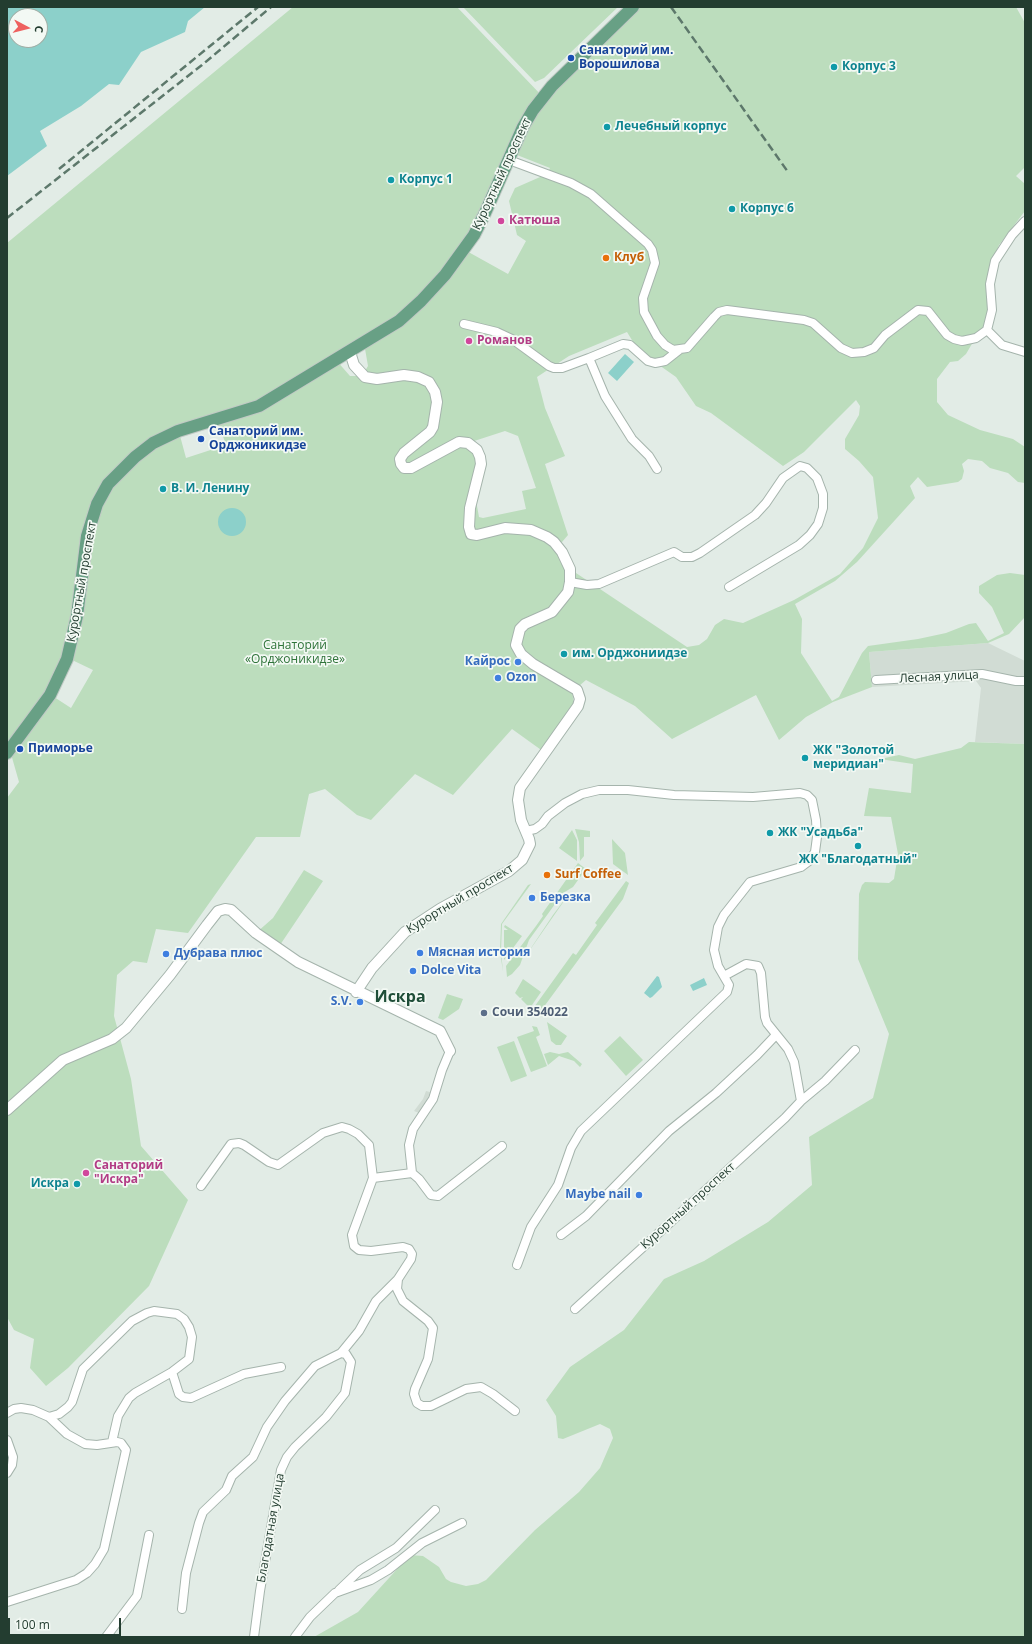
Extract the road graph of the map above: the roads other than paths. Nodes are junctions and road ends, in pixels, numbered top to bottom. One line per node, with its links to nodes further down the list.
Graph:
1 (632, 7): 2 (main road, Курортный проспект)
2 (509, 160): 6 (street); 7 (main road, Курортный проспект)
3 (1025, 221): 5 (street)
4 (464, 324): 9 (street)
5 (987, 330): 6 (street); 8 (street)
6 (679, 350): 9 (street)
7 (350, 352): 11 (street); 15 (main road, Курортный проспект)
8 (1025, 352)
9 (589, 358): 10 (street)
10 (658, 469)
11 (570, 582): 12 (street); 16 (street, Курортный проспект)
12 (728, 587)
13 (876, 680): 14 (street, Лесная улица)
14 (1025, 681)
15 (7, 752)
16 (526, 831): 17 (street); 18 (street, Курортный проспект)
17 (724, 976): 19 (street); 29 (street)
18 (356, 992): 21 (street); 23 (street)
19 (776, 1034): 22 (street); 28 (street)
20 (855, 1050): 22 (street, Курортный проспект)
21 (450, 1051): 25 (street)
22 (801, 1101): 31 (street, Курортный проспект)
23 (7, 1110)
24 (502, 1146): 25 (street)
25 (412, 1173): 26 (street)
26 (373, 1178): 27 (street); 30 (street)
27 (201, 1186)
28 (561, 1235)
29 (517, 1265)
30 (398, 1280): 32 (street); 35 (street)
31 (575, 1309)
32 (341, 1353): 46 (street); 48 (street, Благодатная улица)
33 (281, 1367): 34 (street)
34 (172, 1372): 37 (street); 39 (street)
35 (515, 1411)
36 (7, 1413): 37 (street)
37 (49, 1417): 39 (street)
38 (7, 1440): 40 (street)
39 (112, 1442): 45 (street)
40 (7, 1473)
41 (435, 1510): 44 (street)
42 (462, 1523): 44 (street)
43 (148, 1534): 47 (street)
44 (335, 1593): 49 (street)
45 (7, 1602)
46 (182, 1609)
47 (106, 1637)
48 (254, 1637)
49 (295, 1637)

